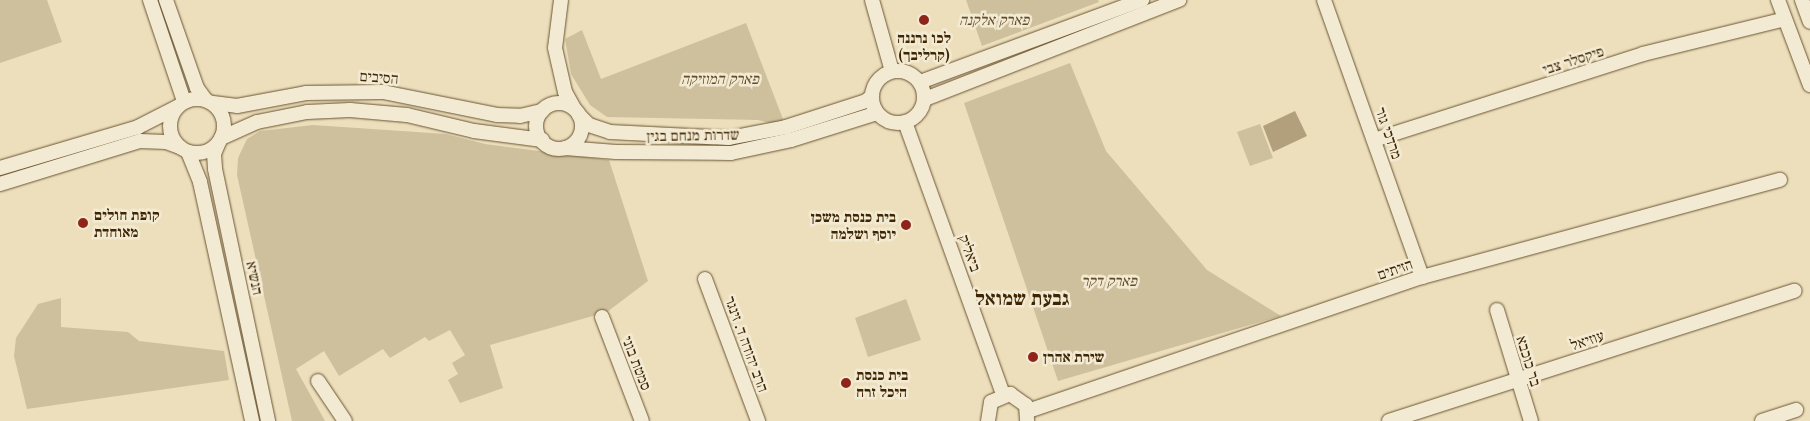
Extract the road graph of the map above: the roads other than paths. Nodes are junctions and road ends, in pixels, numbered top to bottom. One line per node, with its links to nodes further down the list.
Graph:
1 (150, 0): 19 (street)
2 (166, 0): 18 (street)
3 (561, 0): 12 (street)
4 (872, 0): 13 (street)
5 (1142, 0): 14 (street)
6 (1179, 0): 17 (street)
7 (1324, 0): 26 (street, מרדכי גור)
8 (1778, 0): 10 (street)
9 (1802, 0): 11 (street)
10 (1785, 19): 15 (street); 26 (street, פיקסלר צבי)
11 (1810, 22)
12 (557, 60): 20 (street); 21 (street)
13 (892, 71): 14 (street); 16 (street)
14 (920, 82): 17 (street)
15 (1810, 85)
16 (872, 96): 21 (street, שדרות מנחם בגין); 22 (street)
17 (924, 99): 23 (street)
18 (209, 101): 19 (street); 20 (street, הסיבים); 24 (street)
19 (180, 104): 28 (street); 29 (street)
20 (545, 108): 21 (street); 25 (street)
21 (577, 112): 27 (street)
22 (877, 113): 23 (street); 27 (street, שדרות מנחם בגין)
23 (905, 122): 39 (street, ביאליק)
24 (220, 140): 25 (street); 28 (street); 43 (street, הנשיא)
25 (542, 140): 27 (street)
26 (1374, 140): 32 (street, מרדכי גור)
27 (565, 148)
28 (184, 150): 31 (street); 42 (street)
29 (0, 168)
30 (1780, 180): 32 (street, הזיתים)
31 (0, 184)
32 (1422, 277): 41 (street, הזיתים)
33 (705, 279): 46 (street, הרב יהודה ד. זינגר)
34 (1795, 291): 37 (street, עוזיאל)
35 (1497, 310): 37 (street, בר כוכבא)
36 (602, 317): 45 (street, סמטת בוני)
37 (1518, 380): 48 (street, עוזיאל); 49 (street, בר כוכבא)
38 (318, 381): 44 (street)
39 (1003, 394): 41 (street); 47 (street)
40 (1796, 410): 50 (street)
41 (1027, 416)
42 (252, 421)
43 (268, 421)
44 (345, 421)
45 (642, 421)
46 (758, 421)
47 (988, 421)
48 (1389, 421)
49 (1531, 421)
50 (1762, 421)

